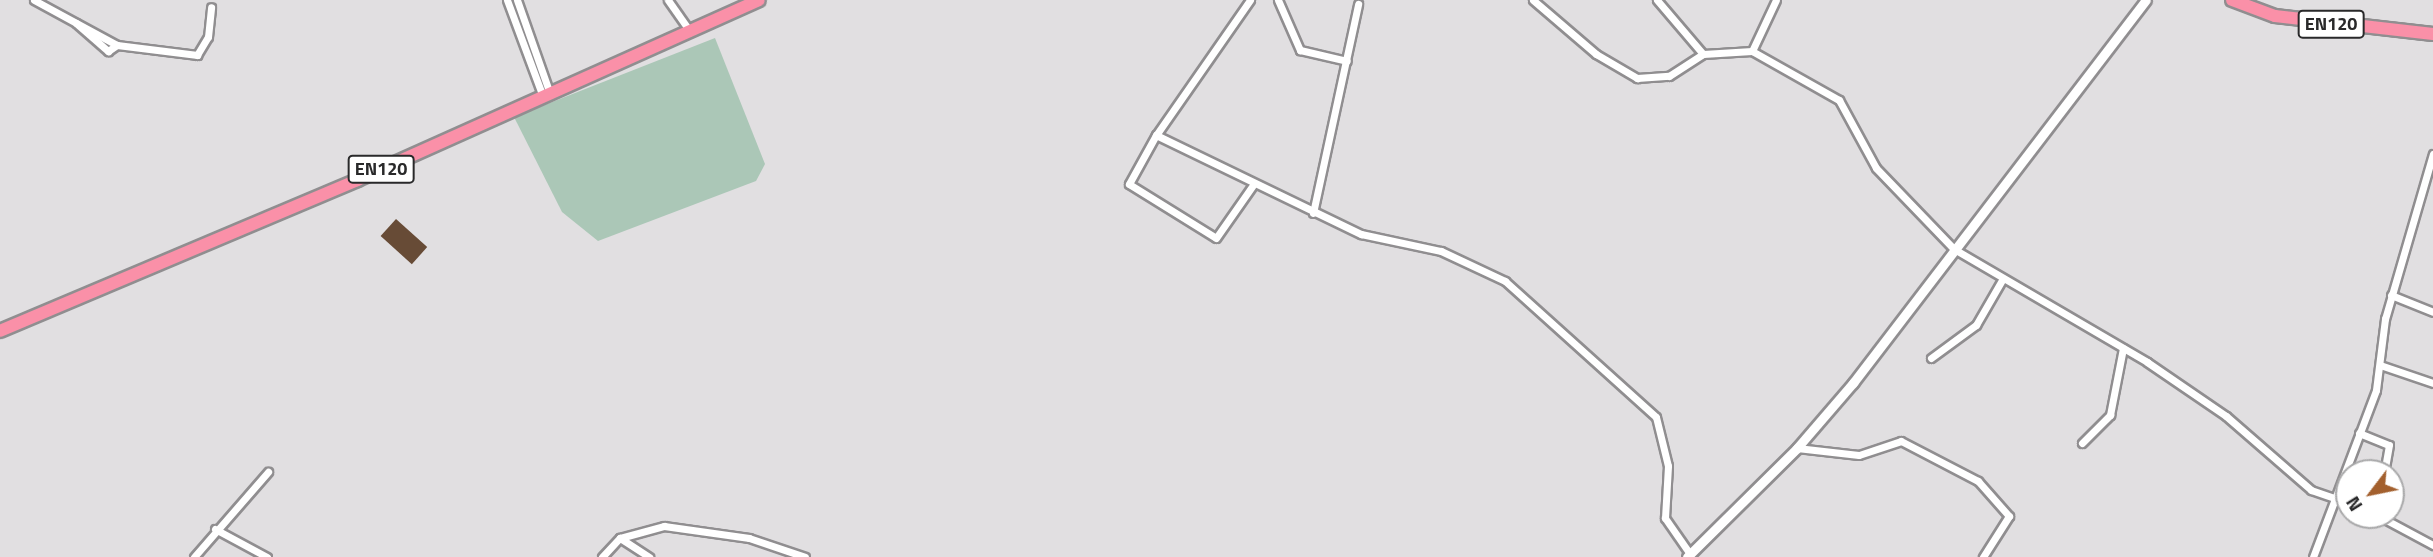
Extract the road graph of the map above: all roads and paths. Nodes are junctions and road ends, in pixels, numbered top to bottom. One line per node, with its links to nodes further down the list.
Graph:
1 (34, 0): 14 (street)
2 (507, 0): 20 (street)
3 (517, 0): 20 (street)
4 (668, 0): 15 (street)
5 (759, 0): 15 (highway, EN120)
6 (1250, 0): 21 (street)
7 (1278, 0): 19 (street)
8 (1533, 0): 18 (street)
9 (1657, 0): 18 (street)
10 (1776, 0): 17 (street)
11 (2146, 0): 25 (street)
12 (2232, 0): 16 (highway, EN120)
13 (1358, 4): 19 (street)
14 (211, 7)
15 (690, 32): 20 (highway, EN120)
16 (2433, 34)
17 (1752, 51): 18 (street); 25 (street)
18 (1703, 54)
19 (1347, 61): 24 (street)
20 (546, 93): 29 (highway, EN120)
21 (1156, 135): 23 (street); 23 (street)
22 (2433, 154): 27 (street)
23 (1253, 185): 24 (street)
24 (1314, 213): 44 (street)
25 (1954, 249): 26 (street); 36 (street)
26 (2002, 280): 30 (street); 31 (street)
27 (2391, 295): 28 (street); 32 (street)
28 (2433, 312)
29 (0, 331)
30 (2123, 348): 35 (street); 39 (street)
31 (1931, 358)
32 (2379, 365): 33 (street); 34 (street)
33 (2433, 383)
34 (2358, 433): 37 (street); 39 (street)
35 (2082, 443)
36 (1797, 448): 44 (street); 50 (street)
37 (2386, 459)
38 (268, 472): 40 (street)
39 (2334, 496): 51 (street)
40 (215, 529): 45 (street); 46 (street)
41 (2403, 529): 43 (street)
42 (620, 538): 47 (street); 48 (street); 49 (street)
43 (2433, 545)
44 (1688, 556)
45 (194, 557)
46 (267, 557)
47 (603, 557)
48 (649, 557)
49 (805, 557)
50 (1983, 557)
51 (2314, 557)

